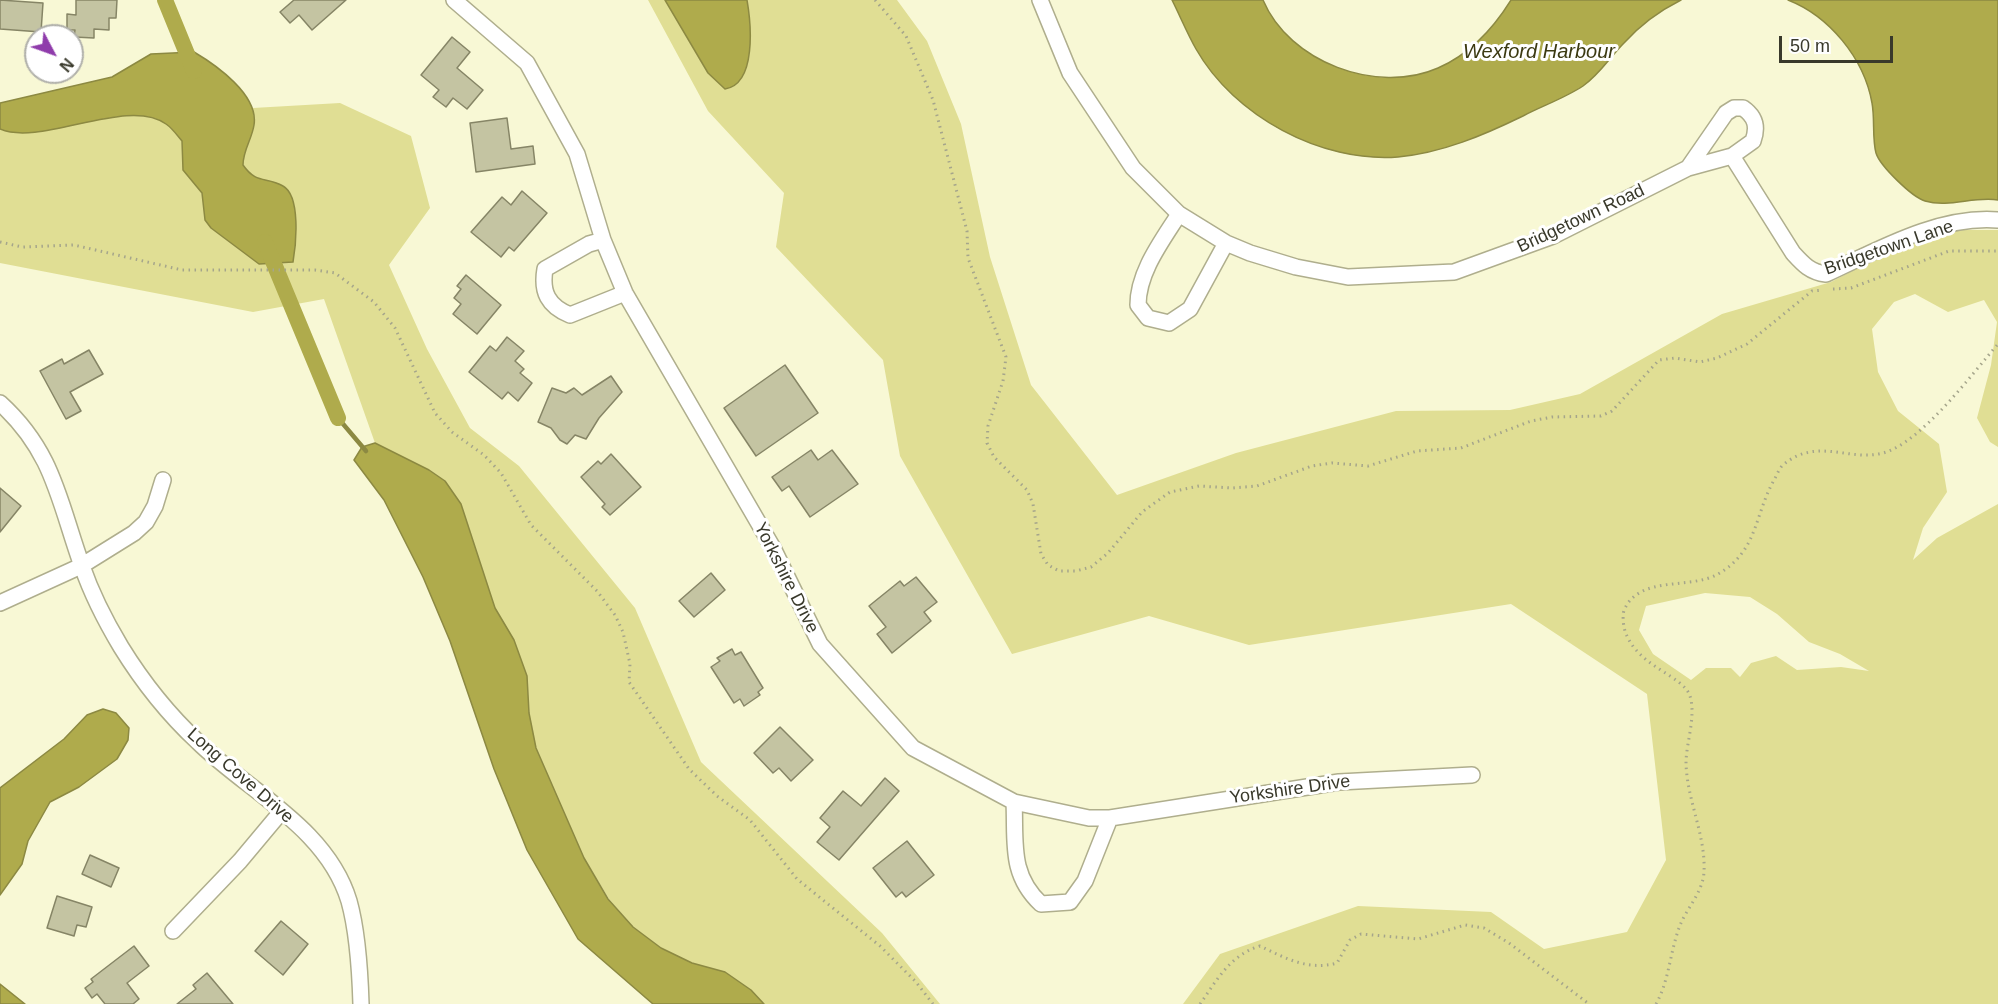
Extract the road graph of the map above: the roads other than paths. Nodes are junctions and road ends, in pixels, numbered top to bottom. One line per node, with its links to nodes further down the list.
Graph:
1 (454, 0): 7 (street, Yorkshire Drive)
2 (1040, 0): 5 (street, Bridgetown Road)
3 (1732, 156): 4 (street, Bridgetown Road); 4 (street, Bridgetown Road); 6 (street, Bridgetown Lane)
4 (1688, 168): 8 (street, Bridgetown Road)
5 (1179, 214): 8 (street, Bridgetown Road); 8 (street)
6 (1998, 220)
7 (603, 240): 9 (street, Yorkshire Drive); 9 (street)
8 (1226, 243)
9 (625, 292): 15 (street, Yorkshire Drive)
10 (0, 403): 12 (street, Long Cove Drive)
11 (164, 480): 12 (street)
12 (81, 566): 13 (street); 16 (street, Long Cove Drive)
13 (0, 603)
14 (1473, 775): 17 (street, Yorkshire Drive)
15 (1014, 802): 17 (street, Yorkshire Drive); 17 (street)
16 (281, 812): 18 (street); 19 (street, Long Cove Drive)
17 (1110, 818)
18 (173, 931)
19 (361, 1004)

